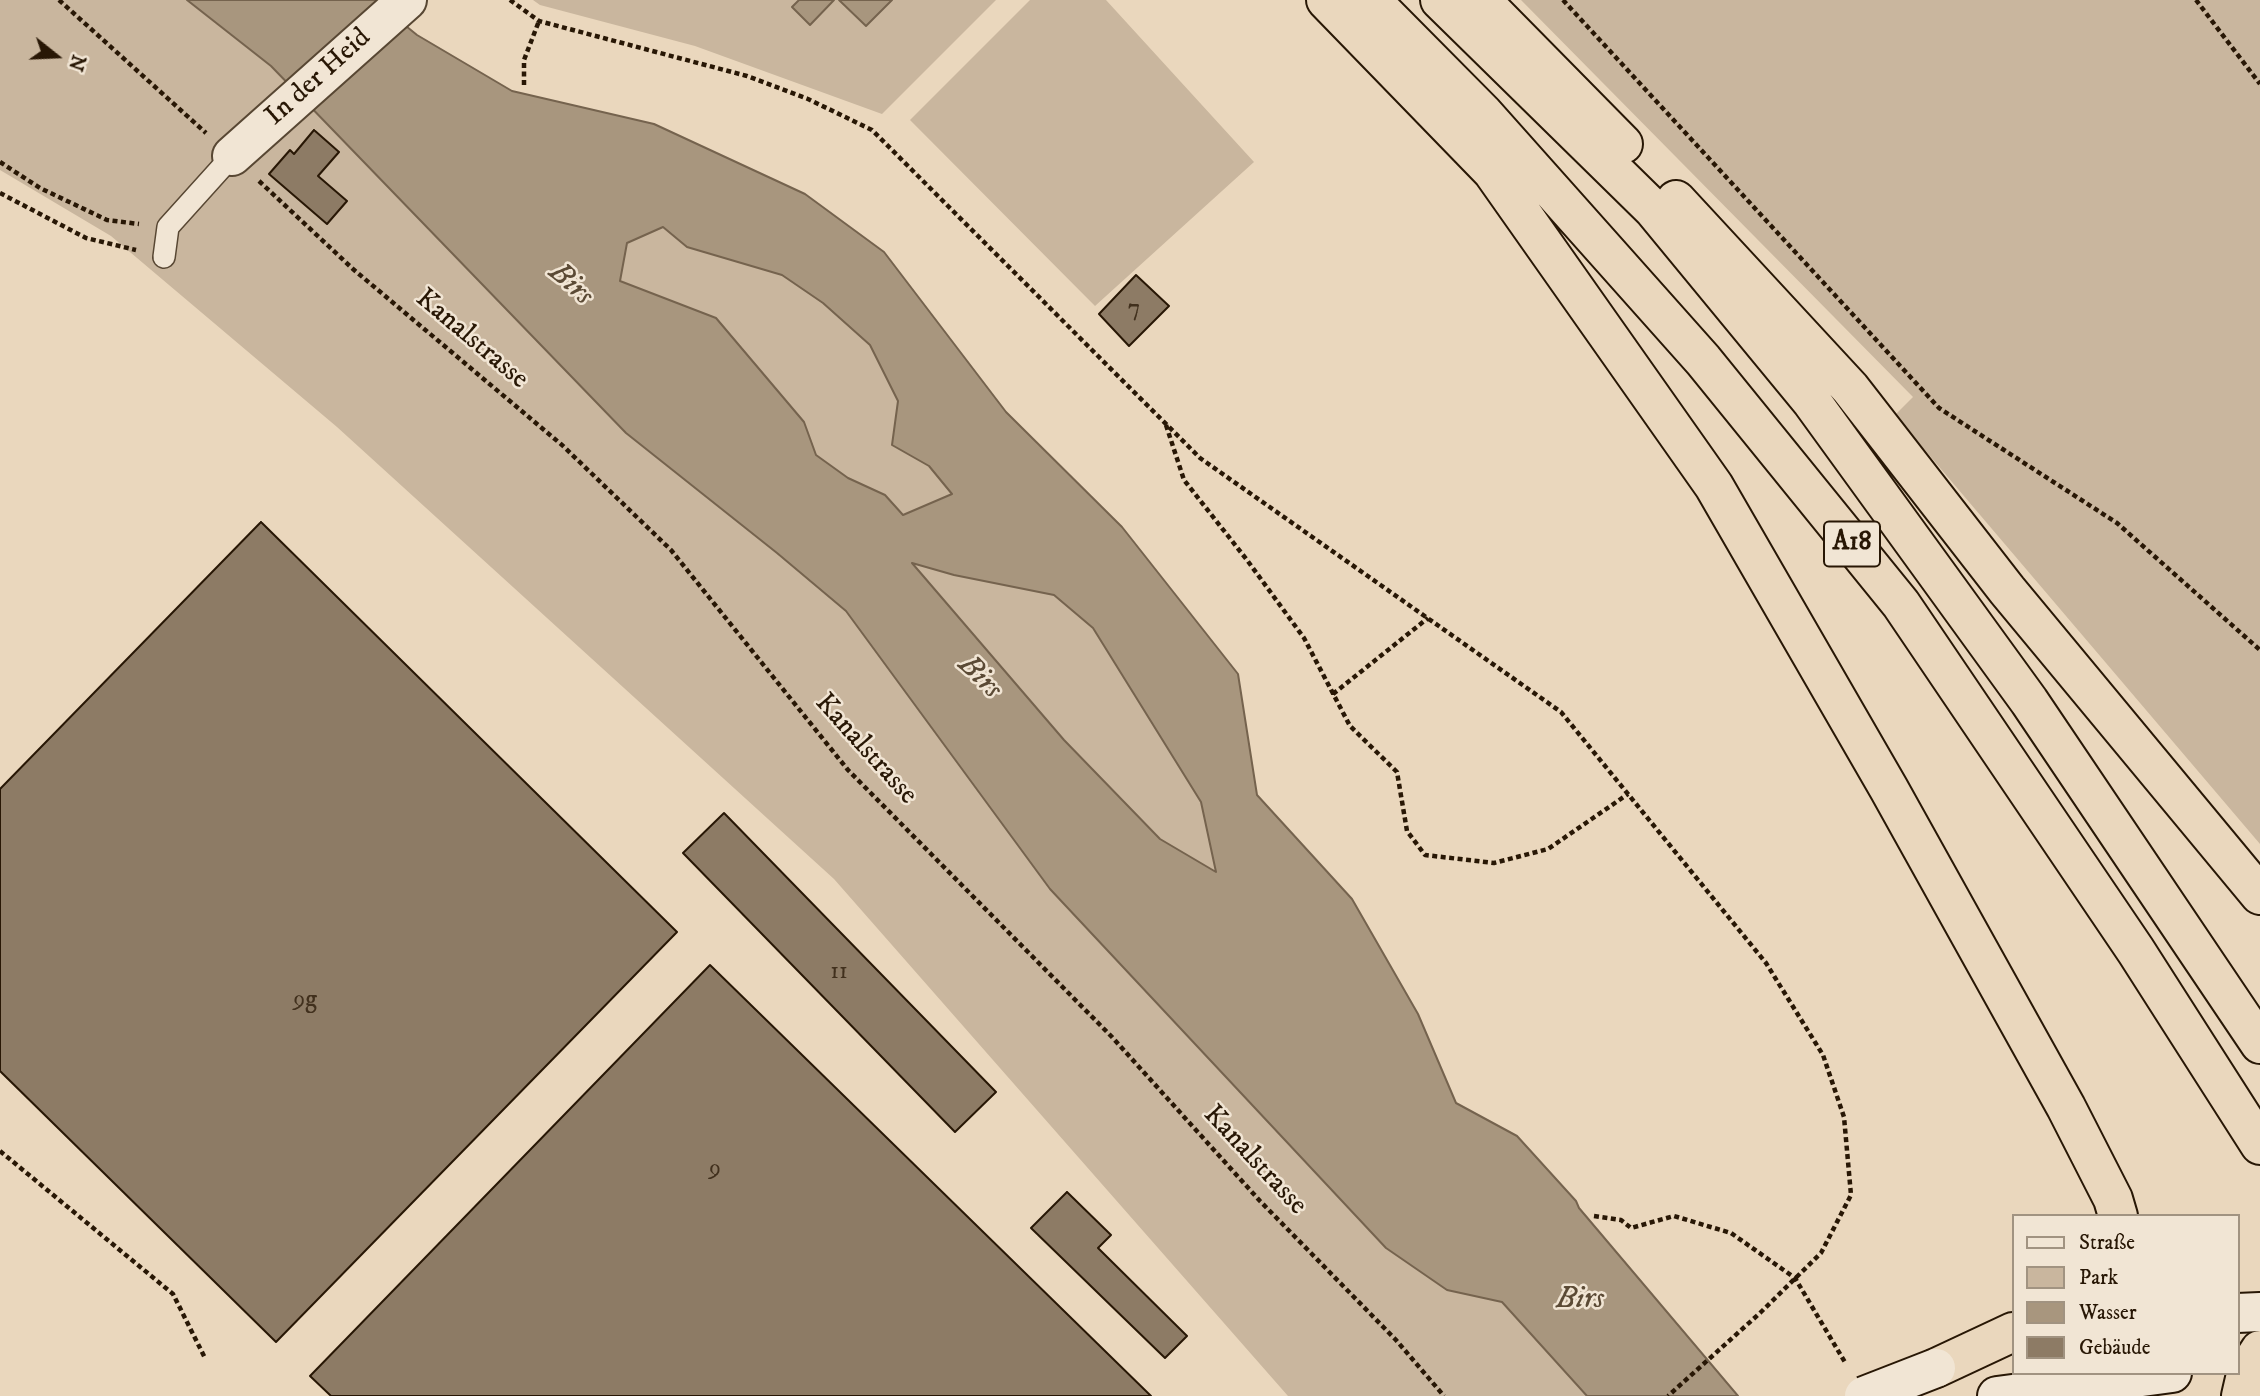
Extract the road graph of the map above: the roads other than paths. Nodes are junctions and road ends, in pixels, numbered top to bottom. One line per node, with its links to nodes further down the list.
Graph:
1 (407, 0): 6 (main road, In der Heid)
2 (1326, 0): 11 (highway)
3 (1371, 0): 10 (highway, A18)
4 (1440, 0): 9 (highway, A18)
5 (1481, 0): 8 (highway)
6 (232, 156): 7 (lane)
7 (164, 257)
8 (2260, 895)
9 (2260, 1044)
10 (2260, 1145)
11 (2090, 1157): 12 (highway); 13 (highway)
12 (2089, 1214)
13 (2117, 1214)
14 (2260, 1312): 15 (main road)
15 (2239, 1313)
16 (2011, 1333): 18 (highway)
17 (2011, 1349): 18 (main road)
18 (1936, 1368): 20 (main road, bridge)
19 (2157, 1375): 21 (main road)
20 (1856, 1382)
21 (1997, 1396)

